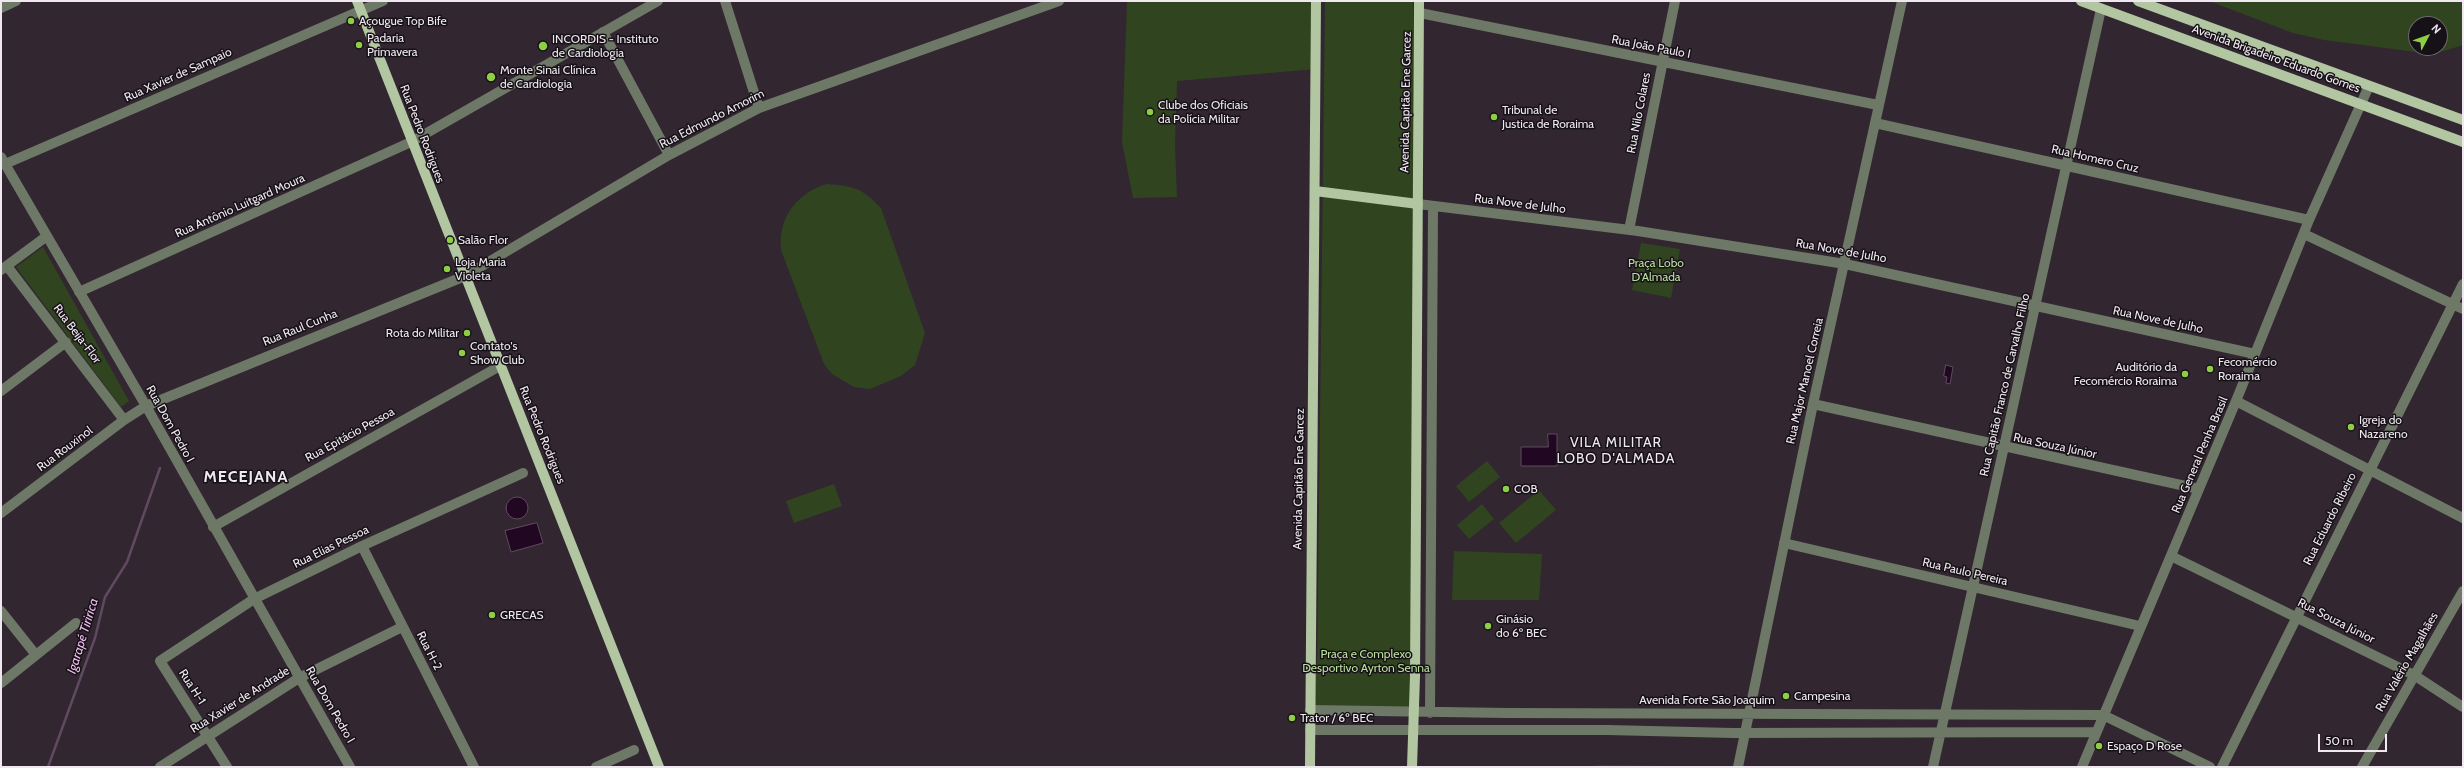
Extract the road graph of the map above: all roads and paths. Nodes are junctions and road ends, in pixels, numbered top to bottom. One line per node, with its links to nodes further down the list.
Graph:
1 (16, 1): 13 (street)
2 (383, 1): 12 (street, Rua Xavier de Sampaio)
3 (658, 1): 16 (street, Rua Antônio Luitgard Moura)
4 (725, 1): 21 (street)
5 (1059, 1): 21 (street, Rua Edmundo Amorim)
6 (1316, 1): 29 (main road, Avenida Capitão Ene Garcez)
7 (1420, 1): 15 (main road, Avenida Capitão Ene Garcez)
8 (1675, 1): 17 (street, Rua Nilo Colares)
9 (1902, 1): 20 (street, Rua Major Manoel Correia)
10 (2081, 1): 14 (main road, Avenida Brigadeiro Eduardo Gomes)
11 (2138, 1): 18 (main road, Avenida Brigadeiro Eduardo Gomes)
12 (358, 5): 24 (main road, Rua Pedro Rodrigues); 27 (street, Rua Xavier de Sampaio)
13 (1, 8)
14 (2101, 9): 19 (main road, Avenida Brigadeiro Eduardo Gomes); 28 (street, Rua Capitão Franco de Carvalho Filho)
15 (1420, 13): 17 (street, Rua João Paulo I); 30 (main road, Avenida Capitão Ene Garcez)
16 (603, 32): 24 (street, Rua Antônio Luitgard Moura); 26 (street)
17 (1662, 63): 20 (street, Rua João Paulo I); 33 (street, Rua Nilo Colares)
18 (2369, 86): 19 (street, Rua General Penha Brasil); 22 (main road, Avenida Brigadeiro Eduardo Gomes)
19 (2361, 104): 25 (main road, Avenida Brigadeiro Eduardo Gomes); 32 (street, Rua General Penha Brasil)
20 (1878, 106): 23 (street, Rua Major Manoel Correia)
21 (759, 108): 26 (street, Rua Edmundo Amorim)
22 (2463, 120)
23 (1875, 123): 28 (street, Rua Homero Cruz); 36 (street, Rua Major Manoel Correia)
24 (411, 142): 38 (main road, Rua Pedro Rodrigues); 40 (street, Rua Antônio Luitgard Moura)
25 (2463, 142)
26 (669, 155): 38 (street, Rua Edmundo Amorim)
27 (3, 161): 35 (street, Rua Dom Pedro I)
28 (2067, 166): 32 (street, Rua Homero Cruz); 42 (street, Rua Capitão Franco de Carvalho Filho)
29 (1315, 191): 30 (main road); 76 (main road, Avenida Capitão Ene Garcez)
30 (1418, 204): 31 (street, Rua Nove de Julho); 77 (main road, Avenida Capitão Ene Garcez)
31 (1433, 207): 33 (street, Rua Nove de Julho); 79 (street)
32 (2309, 220): 34 (street, Rua General Penha Brasil)
33 (1629, 230): 36 (street, Rua Nove de Julho)
34 (2304, 234): 41 (street); 45 (street, Rua General Penha Brasil)
35 (47, 236): 37 (street); 40 (street, Rua Dom Pedro I)
36 (1845, 264): 42 (street, Rua Nove de Julho); 49 (street, Rua Major Manoel Correia)
37 (4, 268): 44 (street, Rua Beija-Flor)
38 (465, 276): 46 (main road, Rua Pedro Rodrigues); 50 (street, Rua Raul Cunha)
39 (2463, 284): 41 (street, Rua Eduardo Ribeiro)
40 (79, 292): 50 (street, Rua Dom Pedro I)
41 (2454, 303): 43 (street); 53 (street, Rua Eduardo Ribeiro)
42 (2036, 306): 45 (street, Rua Nove de Julho); 52 (street, Rua Capitão Franco de Carvalho Filho)
43 (2463, 309)
44 (66, 342): 47 (street); 51 (street, Rua Beija-Flor)
45 (2255, 354): 48 (street, Rua General Penha Brasil)
46 (500, 366): 58 (street, Rua Epitácio Pessoa); 98 (main road, Rua Pedro Rodrigues)
47 (1, 391)
48 (2236, 401): 53 (street); 55 (street, Rua General Penha Brasil)
49 (1813, 404): 52 (street, Rua Souza Júnior); 59 (street, Rua Major Manoel Correia)
50 (146, 406): 51 (street, Rua Rouxinol); 58 (street, Rua Dom Pedro I)
51 (124, 420): 56 (street, Rua Rouxinol)
52 (2004, 448): 55 (street, Rua Souza Júnior); 62 (street, Rua Capitão Franco de Carvalho Filho)
53 (2370, 470): 57 (street); 66 (street, Rua Eduardo Ribeiro)
54 (523, 473): 60 (street, Rua Elias Pessoa)
55 (2199, 490): 61 (street, Rua General Penha Brasil)
56 (1, 513)
57 (2463, 518)
58 (212, 527): 64 (street, Rua Dom Pedro I)
59 (1784, 543): 62 (street, Rua Paulo Pereira); 78 (street, Rua Major Manoel Correia)
60 (362, 546): 64 (street, Rua Elias Pessoa); 69 (street, Rua H-2)
61 (2171, 556): 66 (street, Rua Souza Júnior); 68 (street, Rua General Penha Brasil)
62 (1972, 588): 68 (street, Rua Paulo Pereira); 82 (street, Rua Capitão Franco de Carvalho Filho)
63 (2463, 591): 72 (street, Rua Valério Magalhães)
64 (254, 598): 71 (street, Rua Elias Pessoa); 73 (street, Rua Dom Pedro I)
65 (1, 611): 70 (street)
66 (2296, 616): 72 (street, Rua Souza Júnior); 105 (street, Rua Eduardo Ribeiro)
67 (76, 623): 70 (street)
68 (2140, 626): 83 (street, Rua General Penha Brasil)
69 (402, 627): 73 (street, Rua Xavier de Andrade); 96 (street, Rua H-2)
70 (36, 655): 74 (street)
71 (160, 661): 91 (street, Rua H-1)
72 (2414, 675): 75 (street, Rua Souza Júnior); 106 (street, Rua Valério Magalhães)
73 (299, 678): 91 (street, Rua Xavier de Andrade); 95 (street, Rua Dom Pedro I)
74 (1, 683)
75 (2463, 707)
76 (1310, 710): 77 (street, Avenida Forte São Joaquim); 84 (main road, Avenida Capitão Ene Garcez)
77 (1415, 712): 79 (street, Avenida Forte São Joaquim); 85 (main road, Avenida Capitão Ene Garcez)
78 (1749, 712): 81 (street, Avenida Forte São Joaquim); 82 (street, Avenida Forte São Joaquim); 90 (street, Rua Major Manoel Correia)
79 (1430, 713): 80 (street, Avenida Forte São Joaquim)
80 (1459, 713): 81 (street, Avenida Forte São Joaquim); 86 (street)
81 (1608, 713): 87 (street)
82 (1943, 713): 83 (street, Avenida Forte São Joaquim); 88 (street, Rua Capitão Franco de Carvalho Filho)
83 (2103, 715): 89 (street, Rua General Penha Brasil); 104 (street)
84 (1310, 730): 85 (street); 99 (main road, Avenida Capitão Ene Garcez)
85 (1413, 730): 86 (street); 100 (main road, Avenida Capitão Ene Garcez)
86 (1458, 730): 87 (street)
87 (1608, 730): 90 (street)
88 (1940, 731): 89 (street); 90 (street); 102 (street, Rua Capitão Franco de Carvalho Filho)
89 (2096, 732): 103 (street, Rua General Penha Brasil)
90 (1746, 733): 101 (street, Rua Major Manoel Correia)
91 (208, 735): 93 (street, Rua Xavier de Andrade); 94 (street, Rua H-1)
92 (634, 750): 97 (street)
93 (160, 767)
94 (227, 767)
95 (350, 767)
96 (474, 767)
97 (596, 767)
98 (659, 767)
99 (1310, 767)
100 (1412, 767)
101 (1738, 767)
102 (1933, 767)
103 (2082, 767)
104 (2210, 767)
105 (2222, 767)
106 (2362, 767)

